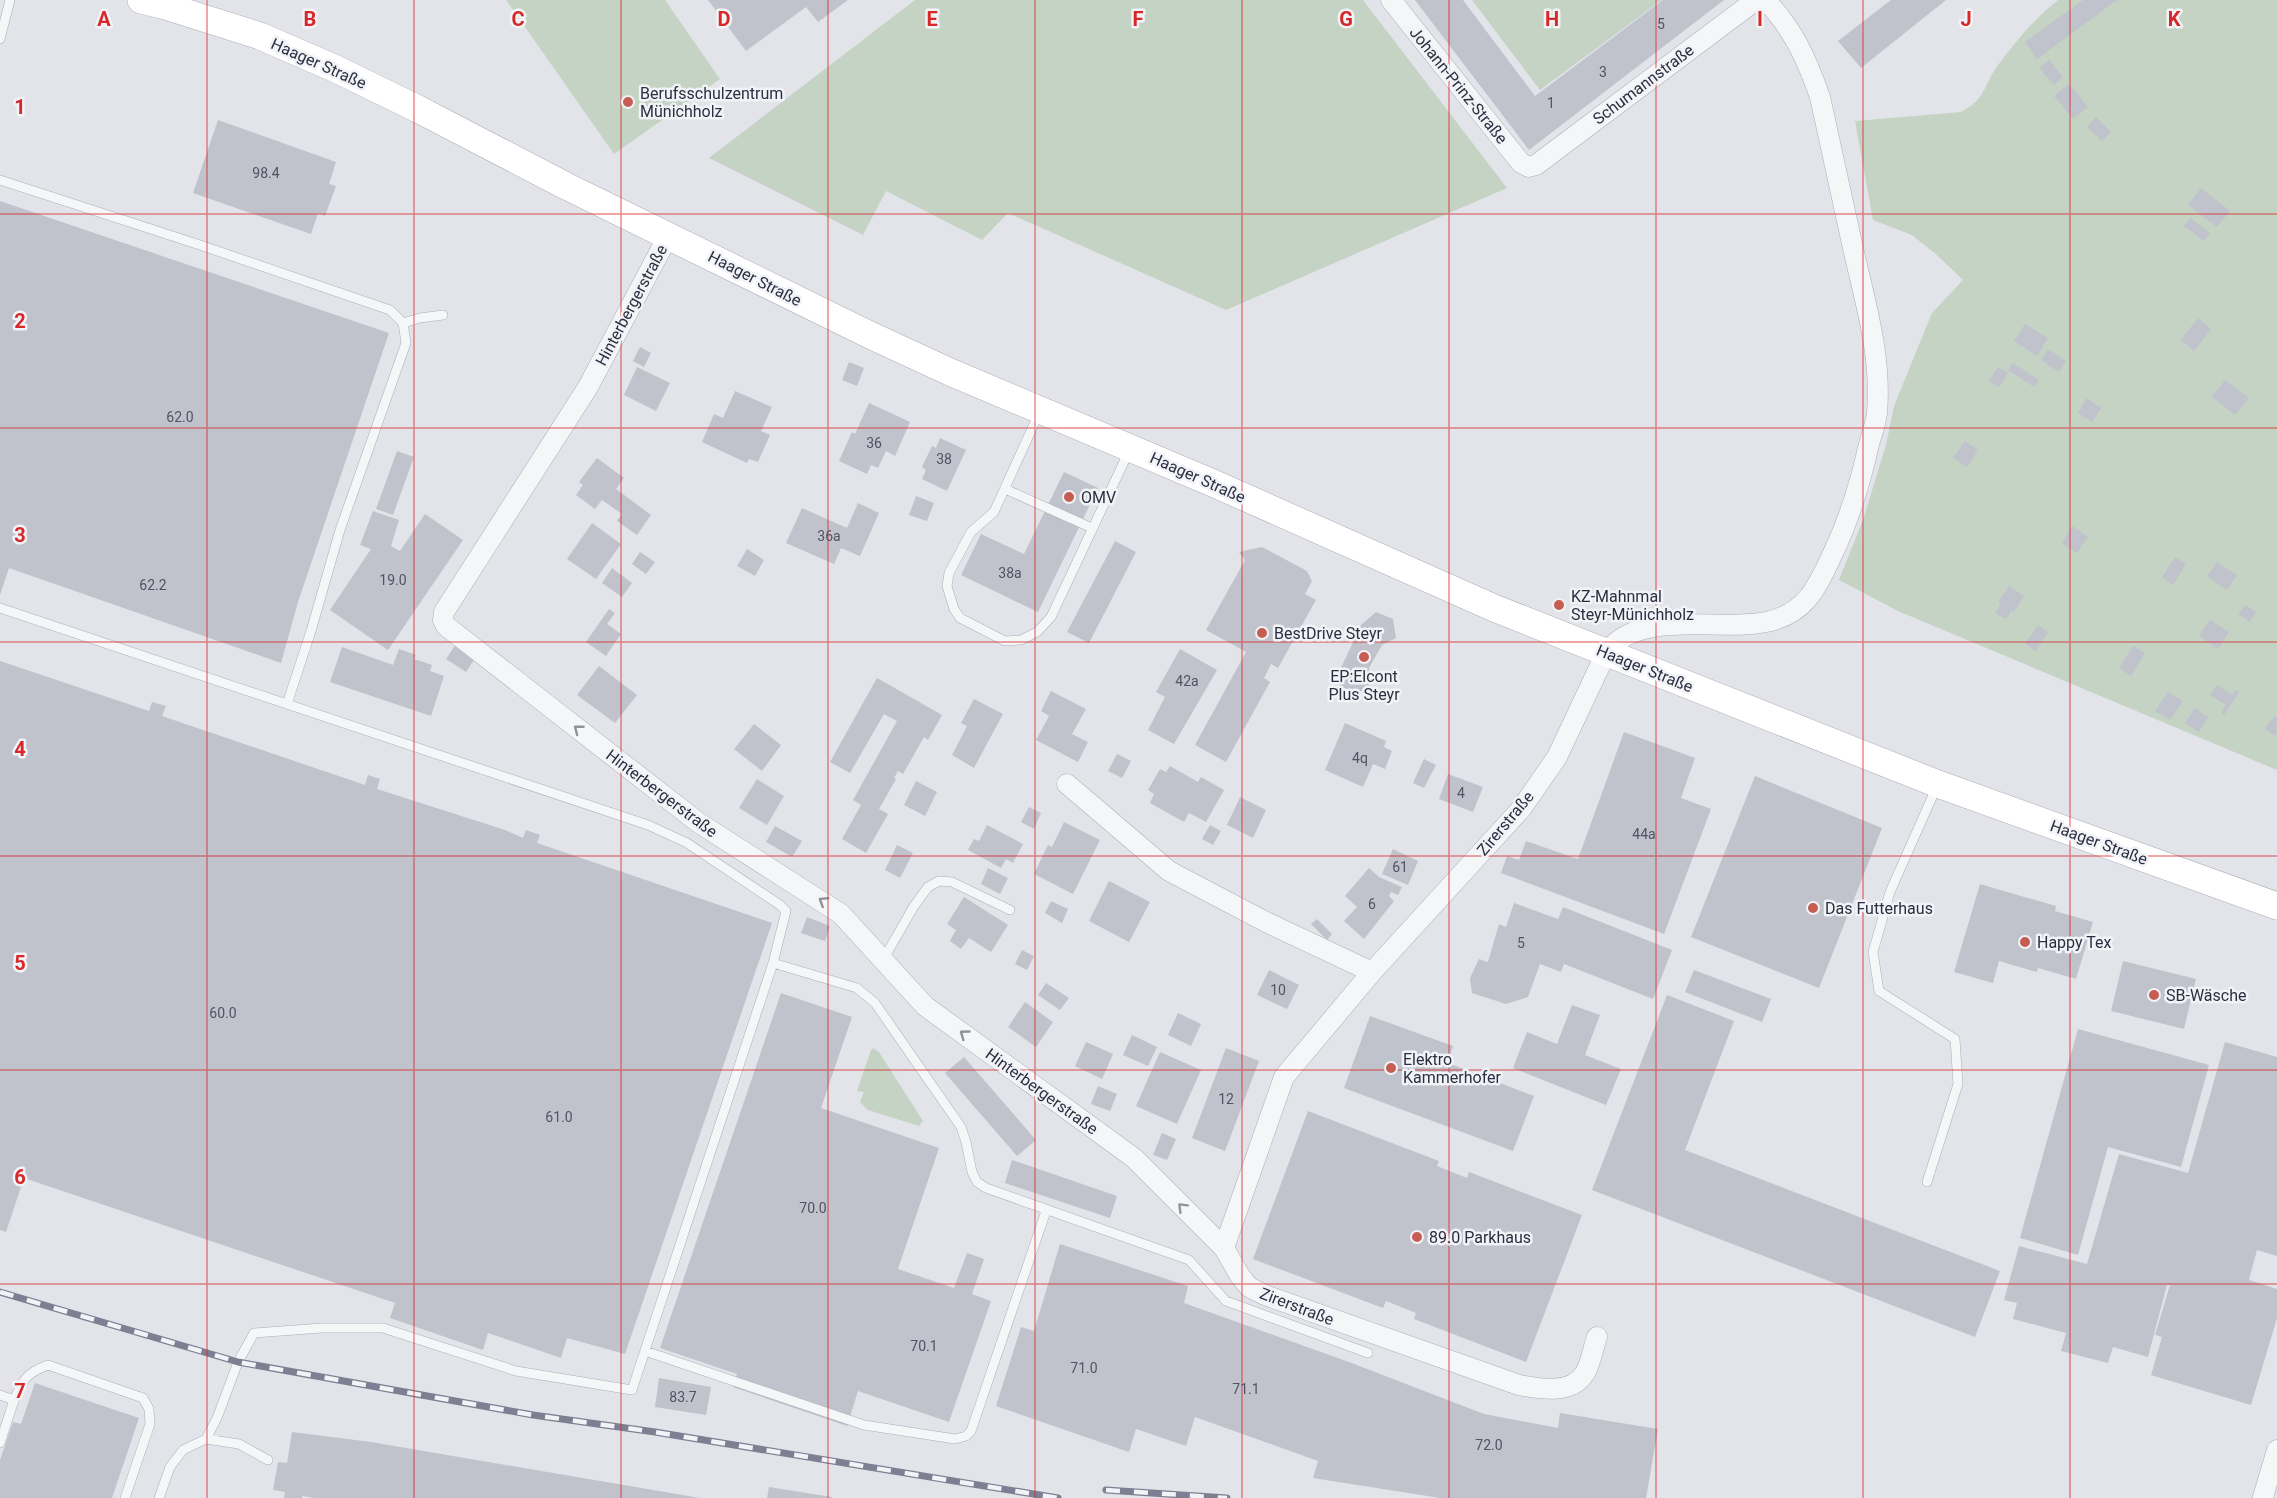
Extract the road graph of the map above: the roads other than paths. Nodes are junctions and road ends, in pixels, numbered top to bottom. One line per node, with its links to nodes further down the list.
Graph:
1 (10, 0): 6 (lane)
2 (141, 0): 9 (main road, Haager Straße)
3 (1390, 0): 7 (street, Johann-Prinz-Straße)
4 (1756, 0): 7 (street, Schumannstraße)
5 (1765, 0): 17 (street)
6 (0, 39)
7 (1529, 168)
8 (0, 180): 11 (lane)
9 (668, 236): 12 (main road, Haager Straße); 23 (street, Hinterbergerstraße, one-way to 9)
10 (443, 315): 11 (lane)
11 (402, 323): 18 (lane)
12 (1041, 409): 13 (main road, Haager Straße); 14 (lane)
13 (1131, 447): 15 (lane); 17 (main road, Haager Straße)
14 (1005, 489): 15 (lane); 15 (lane)
15 (1092, 528)
16 (0, 608): 18 (lane)
17 (1606, 653): 20 (main road, Haager Straße); 25 (street, Zirerstraße)
18 (286, 704): 24 (lane)
19 (1067, 784): 25 (street)
20 (1938, 784): 21 (main road, Haager Straße); 26 (lane)
21 (2277, 906)
22 (1010, 910): 23 (lane)
23 (883, 960): 28 (street, Hinterbergerstraße, one-way to 23)
24 (773, 963): 27 (lane); 30 (lane)
25 (1372, 972): 28 (street, Zirerstraße)
26 (1927, 1182)
27 (1046, 1211): 30 (lane); 31 (lane)
28 (1224, 1248): 29 (street, Zirerstraße)
29 (1597, 1337)
30 (645, 1351): 34 (lane)
31 (1368, 1353)
32 (0, 1395): 33 (lane)
33 (15, 1400): 35 (lane); 39 (lane)
34 (206, 1439): 37 (lane); 40 (lane)
35 (0, 1443)
36 (2277, 1450): 38 (street)
37 (268, 1460)
38 (2263, 1497)
39 (125, 1498)
40 (159, 1498)

